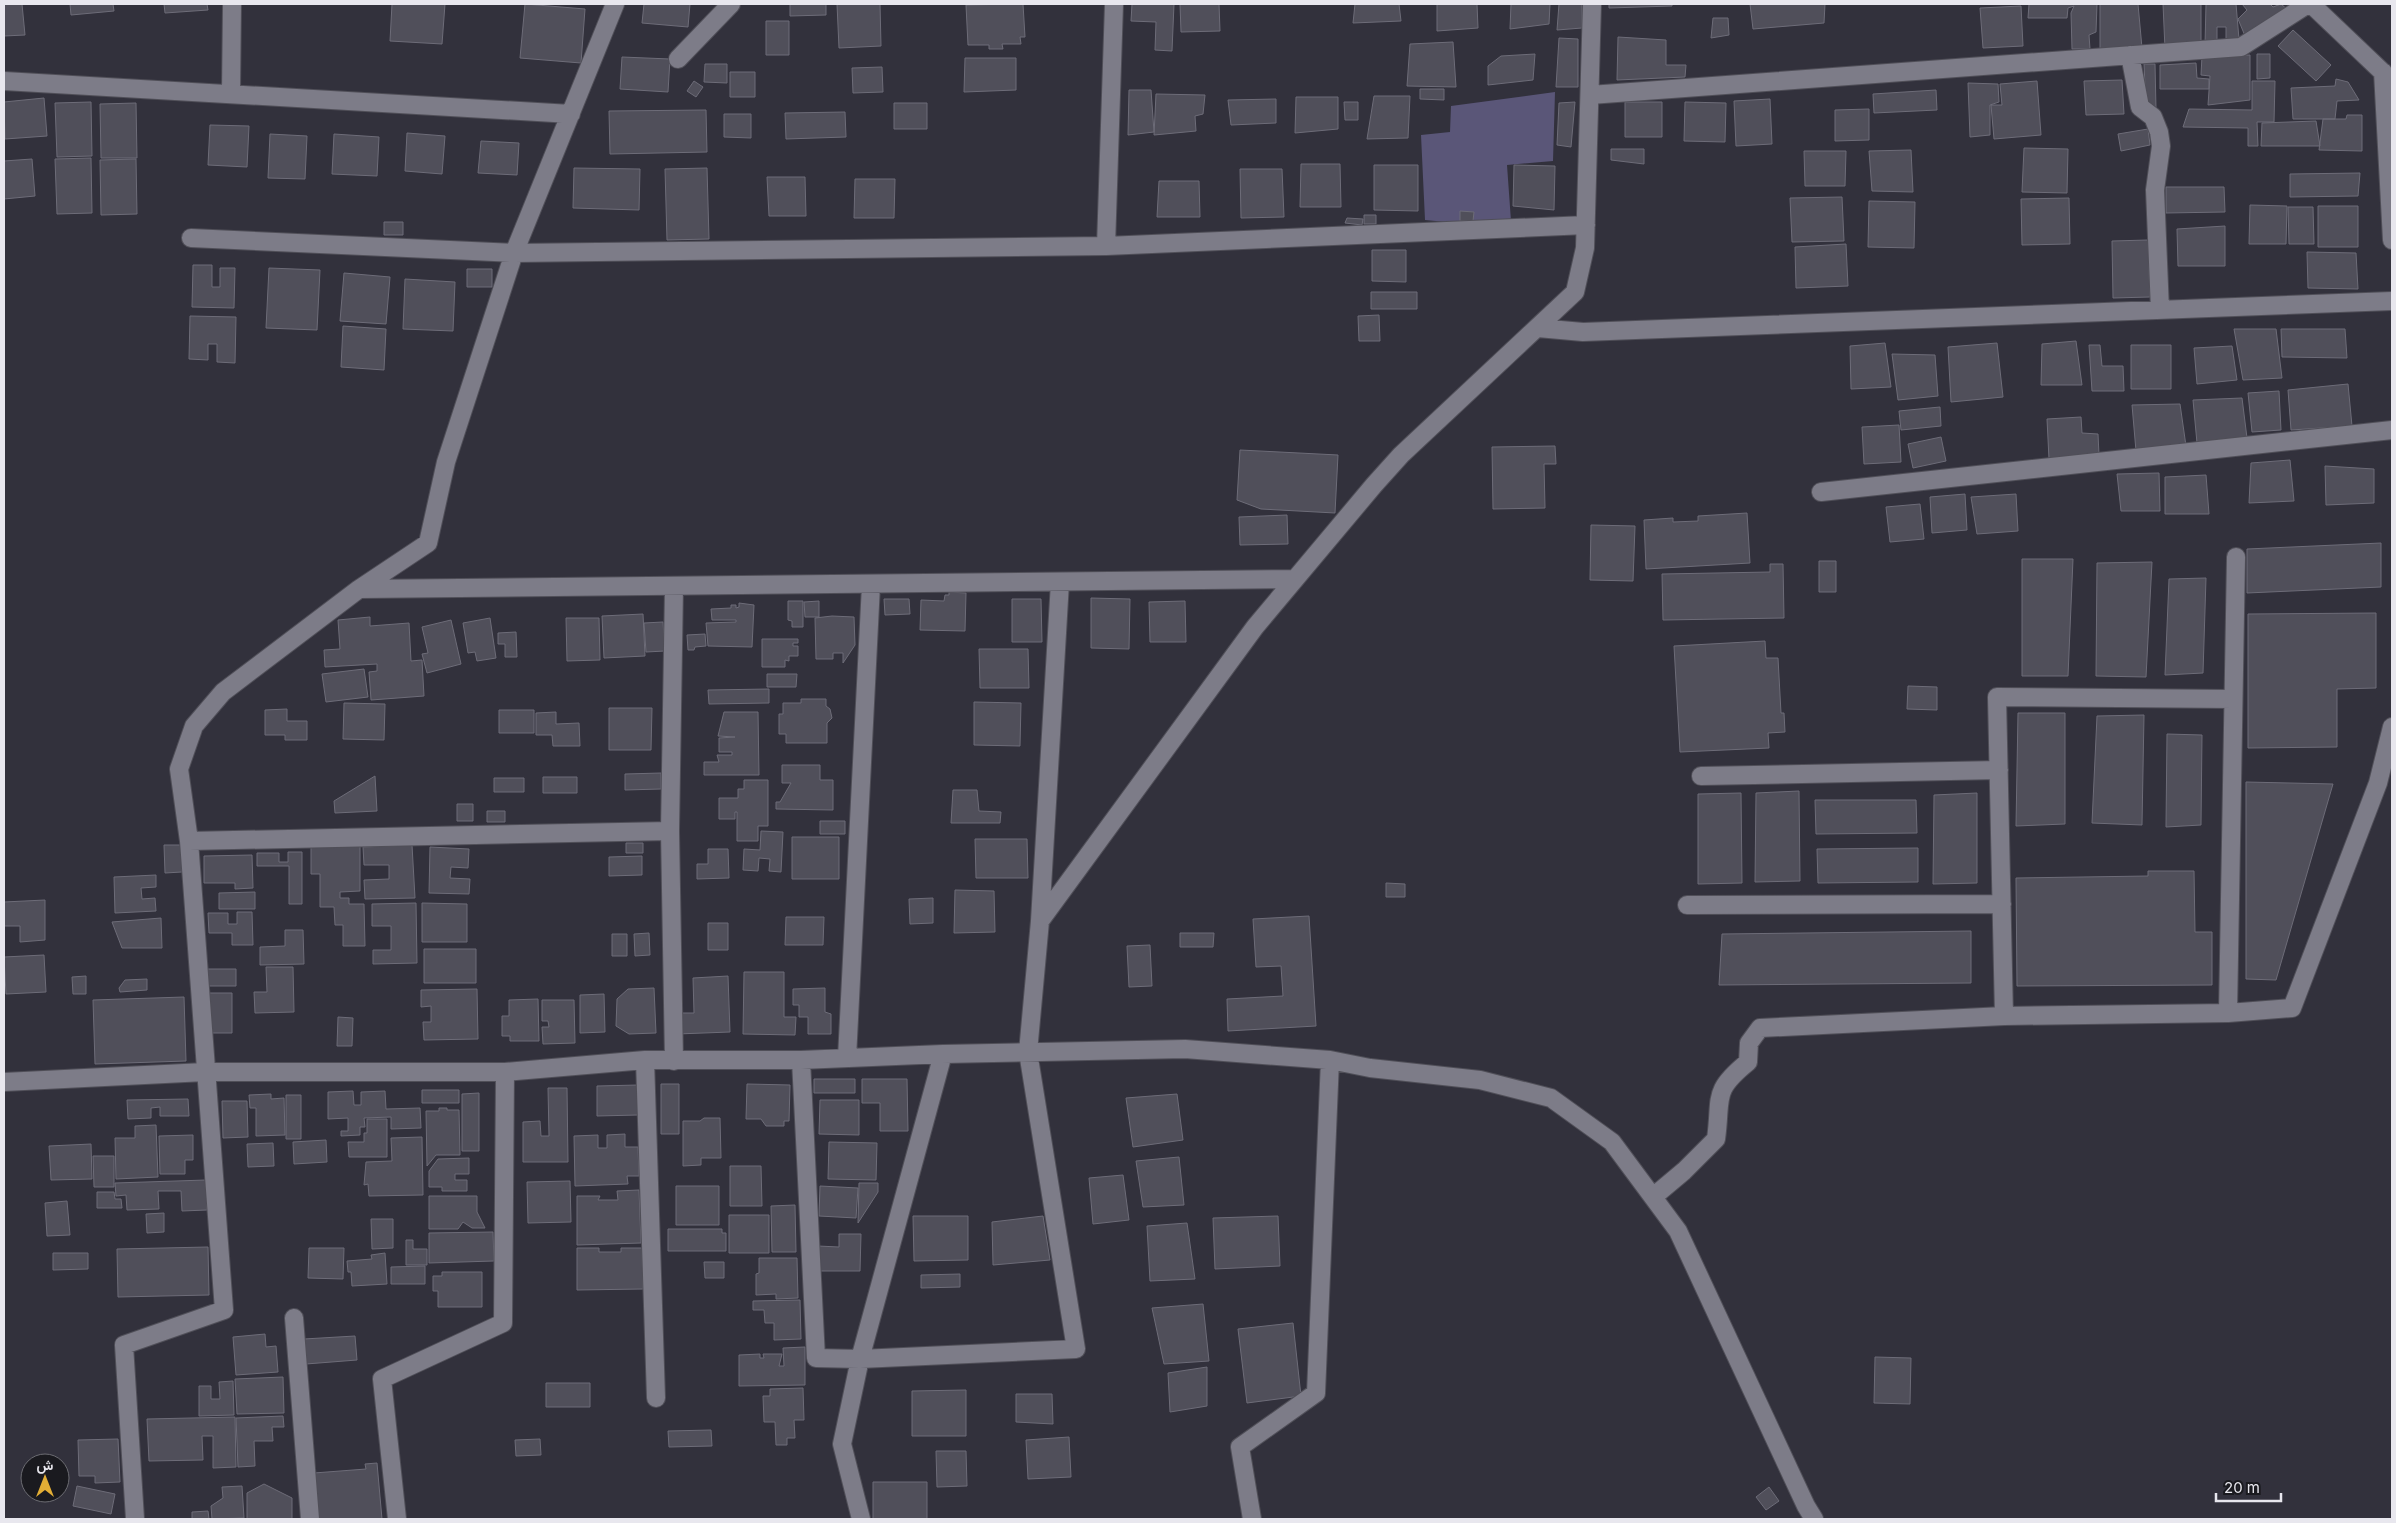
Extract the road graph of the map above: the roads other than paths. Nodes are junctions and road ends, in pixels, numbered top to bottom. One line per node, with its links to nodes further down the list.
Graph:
1 (232, 4): 11 (street)
2 (615, 4): 13 (street)
3 (731, 4): 8 (street)
4 (1114, 4): 17 (street)
5 (1592, 4): 12 (street)
6 (2310, 4): 7 (street); 9 (street)
7 (2130, 55): 12 (street); 20 (street)
8 (678, 59)
9 (2388, 77): 16 (street)
10 (4, 81): 11 (street)
11 (231, 93): 13 (street)
12 (1590, 95): 14 (street)
13 (570, 114): 18 (street)
14 (1586, 225): 17 (street); 21 (street)
15 (191, 238): 18 (street)
16 (2392, 240)
17 (1106, 246): 18 (street)
18 (514, 253): 29 (street)
19 (2392, 301): 20 (street)
20 (2160, 310): 21 (street)
21 (1538, 328): 25 (street)
22 (2392, 430): 23 (street)
23 (1821, 492)
24 (2236, 557): 30 (street)
25 (1296, 579): 26 (street); 38 (street)
26 (1060, 582): 27 (street); 38 (street)
27 (871, 585): 28 (street); 43 (street)
28 (674, 587): 29 (street); 34 (street)
29 (359, 589): 35 (street)
30 (2233, 699): 32 (street); 39 (street)
31 (2392, 727): 39 (street)
32 (1999, 770): 33 (street); 36 (street)
33 (1700, 776)
34 (670, 831): 35 (street); 47 (street)
35 (189, 841): 48 (street)
36 (2002, 904): 37 (street); 40 (street)
37 (1687, 905)
38 (1040, 921): 41 (street)
39 (2228, 1013): 40 (street)
40 (2004, 1016): 51 (street)
41 (1028, 1052): 42 (street); 46 (street); 53 (street)
42 (943, 1054): 43 (street); 53 (street)
43 (847, 1058): 45 (street)
44 (644, 1060): 47 (street); 49 (street); 54 (street)
45 (801, 1060): 47 (street); 53 (street)
46 (1330, 1060): 51 (street); 59 (street)
47 (674, 1061)
48 (205, 1072): 49 (street); 50 (street); 55 (street)
49 (506, 1072): 57 (street)
50 (4, 1082)
51 (1653, 1197): 60 (street)
52 (294, 1318): 56 (street)
53 (860, 1359): 58 (street)
54 (656, 1398)
55 (135, 1519)
56 (310, 1519)
57 (397, 1519)
58 (861, 1519)
59 (1252, 1519)
60 (1814, 1519)

